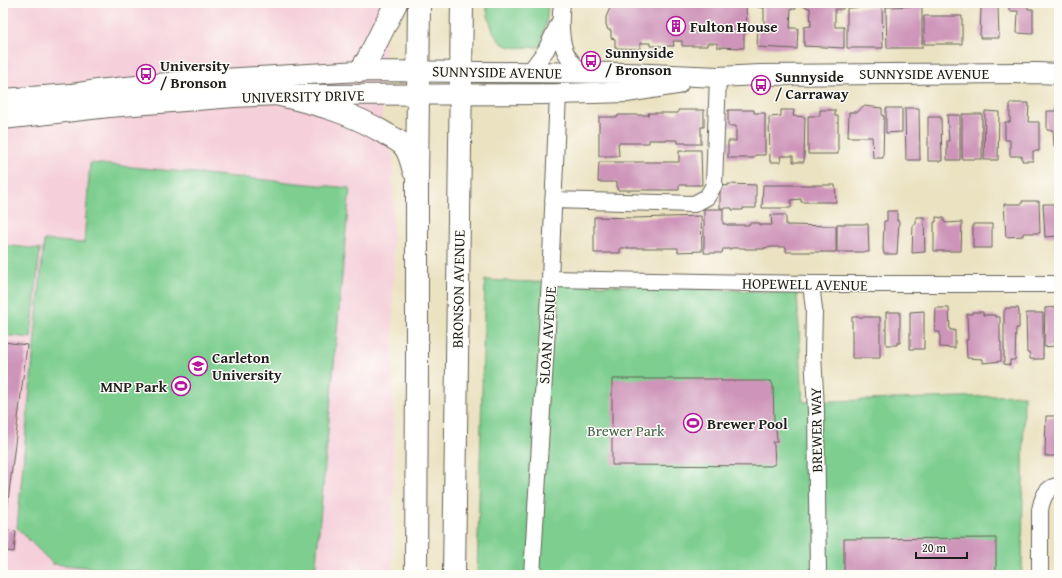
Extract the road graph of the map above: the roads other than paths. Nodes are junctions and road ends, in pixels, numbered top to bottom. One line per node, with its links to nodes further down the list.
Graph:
1 (396, 3): 6 (main road)
2 (419, 3): 7 (main road)
3 (462, 3): 8 (main road, BRONSON AVENUE)
4 (562, 3): 5 (street)
5 (560, 21): 9 (street); 10 (street)
6 (360, 71): 7 (street, UNIVERSITY DRIVE); 17 (street, UNIVERSITY DRIVE)
7 (419, 71): 8 (street, SUNNYSIDE AVENUE); 15 (main road)
8 (461, 72): 9 (street, SUNNYSIDE AVENUE); 16 (main road, BRONSON AVENUE)
9 (529, 73): 10 (street, SUNNYSIDE AVENUE)
10 (582, 73): 12 (street, SUNNYSIDE AVENUE)
11 (1059, 74): 12 (street, SUNNYSIDE AVENUE)
12 (718, 77): 13 (street, SUNNYSIDE AVENUE); 20 (street)
13 (558, 94): 16 (street, SUNNYSIDE AVENUE); 20 (street, SLOAN AVENUE)
14 (280, 95): 15 (street, UNIVERSITY DRIVE); 18 (street, UNIVERSITY DRIVE); 19 (main road)
15 (419, 95): 16 (street, UNIVERSITY DRIVE); 19 (main road)
16 (461, 95): 26 (main road, BRONSON AVENUE)
17 (3, 99)
18 (3, 118)
19 (416, 182): 25 (main road)
20 (553, 200): 21 (street, SLOAN AVENUE)
21 (550, 279): 22 (street, HOPEWELL AVENUE); 27 (street, SLOAN AVENUE)
22 (811, 284): 23 (street, HOPEWELL AVENUE); 28 (street, BREWER WAY)
23 (1059, 284)
24 (1059, 486): 29 (street)
25 (416, 575)
26 (454, 575)
27 (532, 575)
28 (818, 575)
29 (1040, 575)

